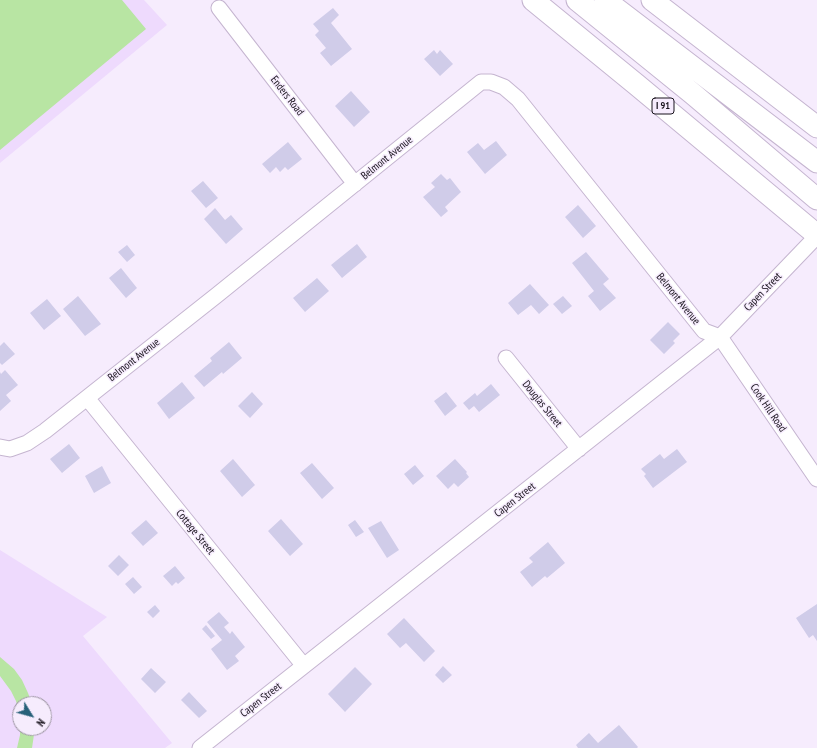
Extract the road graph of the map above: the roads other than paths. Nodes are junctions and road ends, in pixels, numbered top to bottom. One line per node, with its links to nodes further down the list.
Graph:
1 (533, 0): 10 (highway, I 91)
2 (577, 0): 9 (highway)
3 (605, 0): 7 (highway)
4 (652, 0): 6 (highway)
5 (219, 8): 8 (street, Enders Road)
6 (817, 127)
7 (817, 162)
8 (355, 184): 11 (street, Belmont Avenue); 13 (street, Belmont Avenue)
9 (814, 196)
10 (817, 236): 11 (street, Capen Street)
11 (720, 337): 15 (street, Capen Street); 16 (street, Cook Hill Road)
12 (506, 358): 15 (street, Douglas Street)
13 (86, 398): 14 (street, Belmont Avenue); 17 (street, Cottage Street)
14 (5, 448)
15 (579, 449): 17 (street, Capen Street)
16 (817, 479)
17 (304, 666): 18 (street, Capen Street)
18 (200, 748)

